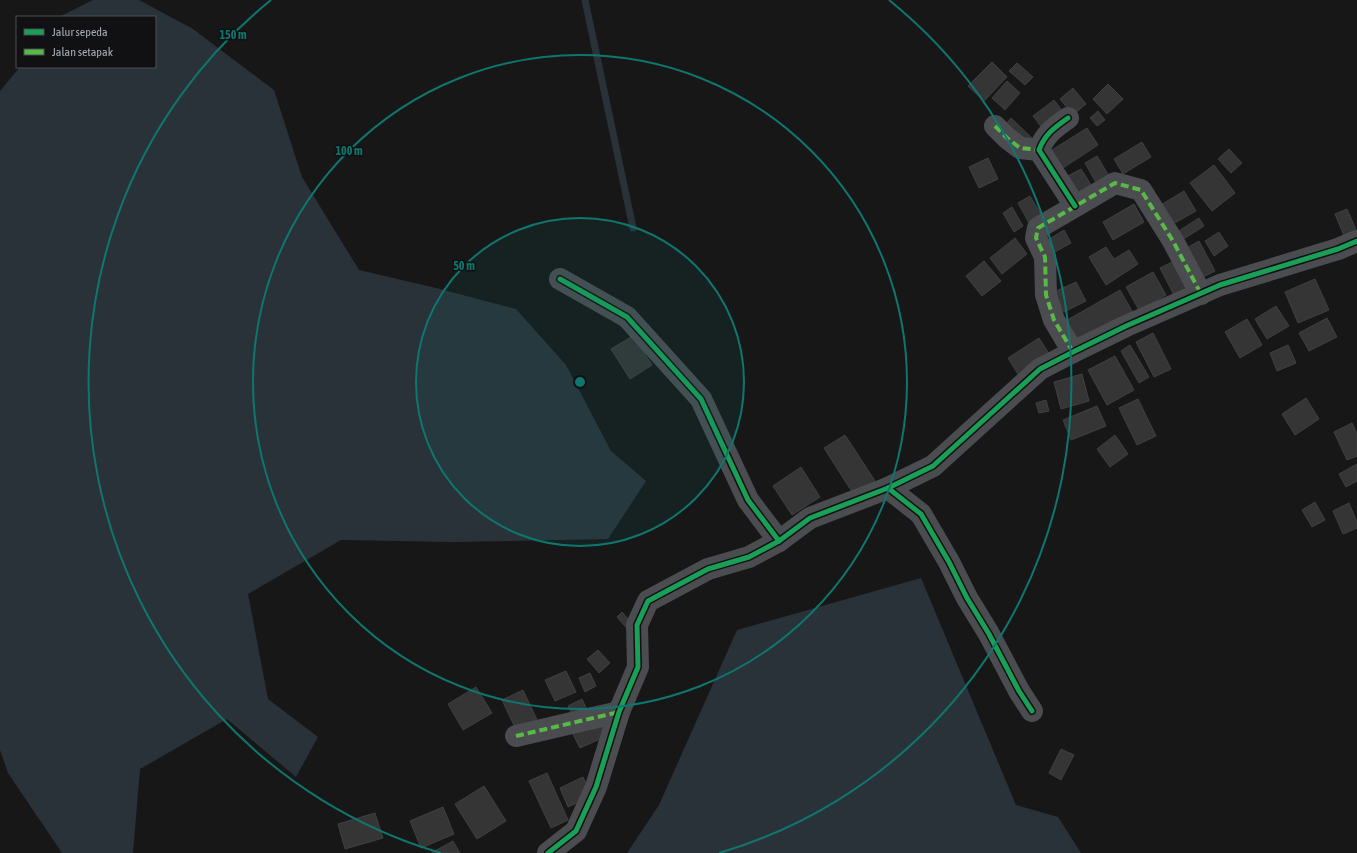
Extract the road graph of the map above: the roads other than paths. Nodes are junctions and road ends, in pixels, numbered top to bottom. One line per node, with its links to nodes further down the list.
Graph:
1 (1068, 118): 3 (street)
2 (995, 126): 3 (street)
3 (1038, 150): 4 (street)
4 (1074, 206): 7 (street); 8 (street)
5 (1357, 241): 7 (street)
6 (560, 279): 10 (street)
7 (1200, 294): 8 (street)
8 (1073, 352): 9 (street)
9 (888, 488): 10 (street); 11 (street)
10 (779, 541): 12 (street)
11 (1032, 711)
12 (619, 712): 13 (street); 14 (street)
13 (516, 736)
14 (548, 853)

